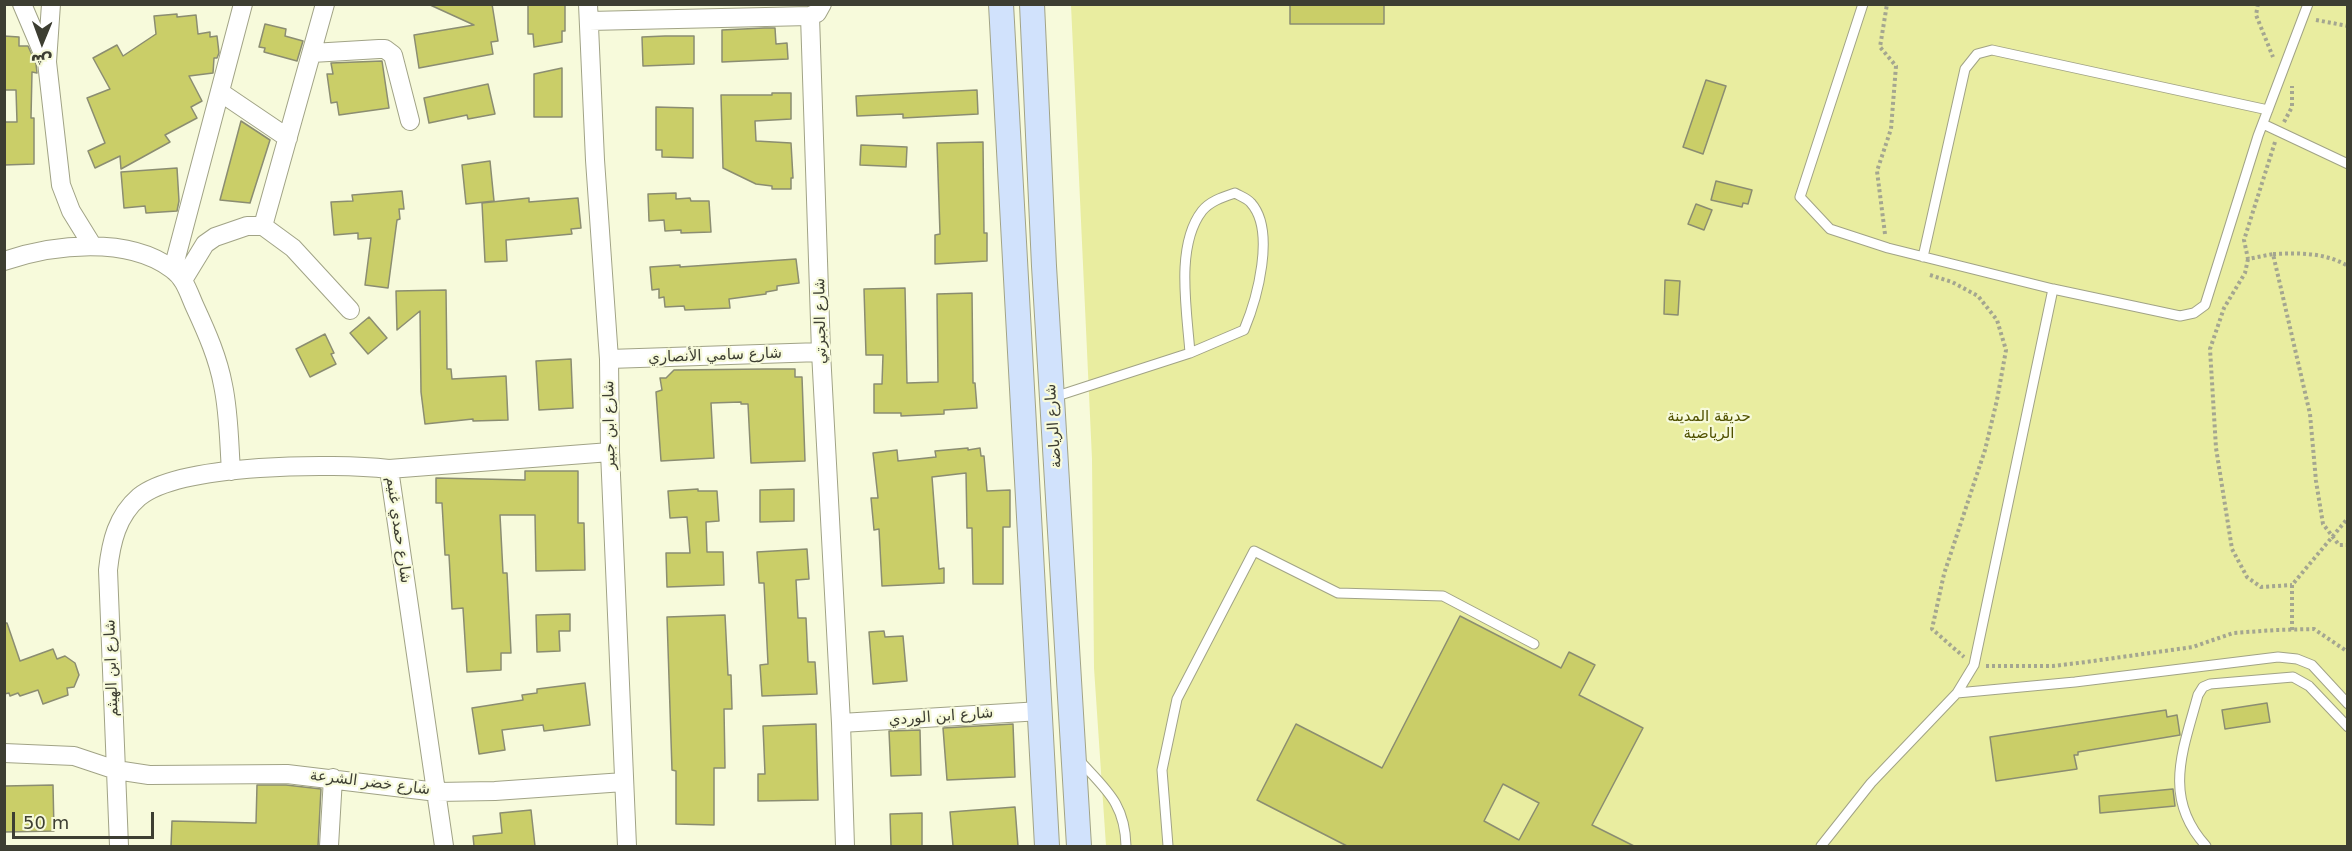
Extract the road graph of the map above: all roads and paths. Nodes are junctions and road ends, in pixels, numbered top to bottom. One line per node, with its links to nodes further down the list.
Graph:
1 (22, 4): 16 (street)
2 (51, 4): 16 (street)
3 (243, 4): 18 (street)
4 (325, 4): 15 (street)
5 (1001, 4): 25 (main road, شارع الرياضة)
6 (1032, 4): 24 (main road, شارع الرياضة)
7 (1863, 4): 29 (lane)
8 (1887, 4): 29 (path)
9 (2258, 4): 17 (path)
10 (2308, 4): 13 (lane)
11 (816, 10): 12 (street, شارع الجبرتي); 39 (street, شارع الجبرتي)
12 (588, 13): 41 (street, شارع ابن جبير)
13 (2303, 18): 14 (path); 17 (lane)
14 (2348, 26)
15 (312, 53): 20 (street); 23 (street)
16 (47, 62): 28 (street)
17 (2282, 74): 19 (lane); 22 (path)
18 (220, 92): 23 (street); 36 (street)
19 (2268, 110): 21 (lane); 31 (lane)
20 (410, 121)
21 (2263, 124): 22 (lane); 37 (lane)
22 (2279, 132): 26 (lane); 32 (path)
23 (288, 138): 27 (street)
24 (1039, 143): 25 (main road); 42 (main road, شارع الرياضة)
25 (1009, 144): 57 (main road, شارع الرياضة)
26 (2348, 164)
27 (263, 226): 36 (street); 38 (street)
28 (92, 245): 33 (street); 36 (street)
29 (1888, 248): 31 (lane)
30 (2273, 254): 32 (path); 34 (path); 48 (path)
31 (1923, 257): 37 (lane)
32 (2248, 259): 50 (path)
33 (4, 261)
34 (2348, 266)
35 (1924, 272): 54 (path)
36 (178, 274): 45 (street)
37 (2053, 290): 54 (lane)
38 (350, 310)
39 (821, 352): 41 (street, شارع سامي الأنصاري); 58 (street, شارع الجبرتي)
40 (1190, 353): 40 (lane); 42 (lane)
41 (609, 359): 43 (street, شارع ابن جبير)
42 (1052, 398): 61 (main road, شارع الرياضة)
43 (610, 452): 44 (street); 64 (street, شارع ابن جبير)
44 (389, 469): 45 (street, شارع حمدي غنيم); 65 (street, شارع حمدي غنيم)
45 (231, 471): 46 (street, شارع حمدي غنيم)
46 (138, 498): 62 (street, شارع ابن الهيثم)
47 (2348, 518): 48 (path)
48 (2333, 537): 49 (path); 50 (path)
49 (2348, 544)
50 (2292, 585): 51 (path)
51 (2292, 630): 53 (path); 54 (path)
52 (1534, 644): 74 (lane)
53 (2348, 652)
54 (1974, 665): 55 (lane)
55 (1957, 693): 56 (lane); 75 (lane)
56 (2348, 704)
57 (1041, 711): 58 (street, شارع ابن الوردي); 71 (main road, شارع الرياضة)
58 (841, 723): 70 (street, شارع الجبرتي)
59 (2348, 727): 76 (lane)
60 (4, 753): 62 (street, شارع خضر الشرعة)
61 (1075, 755): 72 (main road, شارع الرياضة); 73 (lane)
62 (116, 770): 63 (street, شارع خضر الشرعة); 66 (street, شارع ابن الهيثم)
63 (333, 778): 65 (street, شارع خضر الشرعة); 67 (street)
64 (624, 782): 65 (street, شارع خضر الشرعة); 69 (street, شارع ابن جبير)
65 (436, 792): 68 (street, شارع حمدي غنيم)
66 (119, 846)
67 (329, 846)
68 (444, 846)
69 (627, 846)
70 (844, 846)
71 (1047, 846)
72 (1079, 846)
73 (1126, 846)
74 (1168, 846)
75 (1821, 846)
76 (2206, 846)

